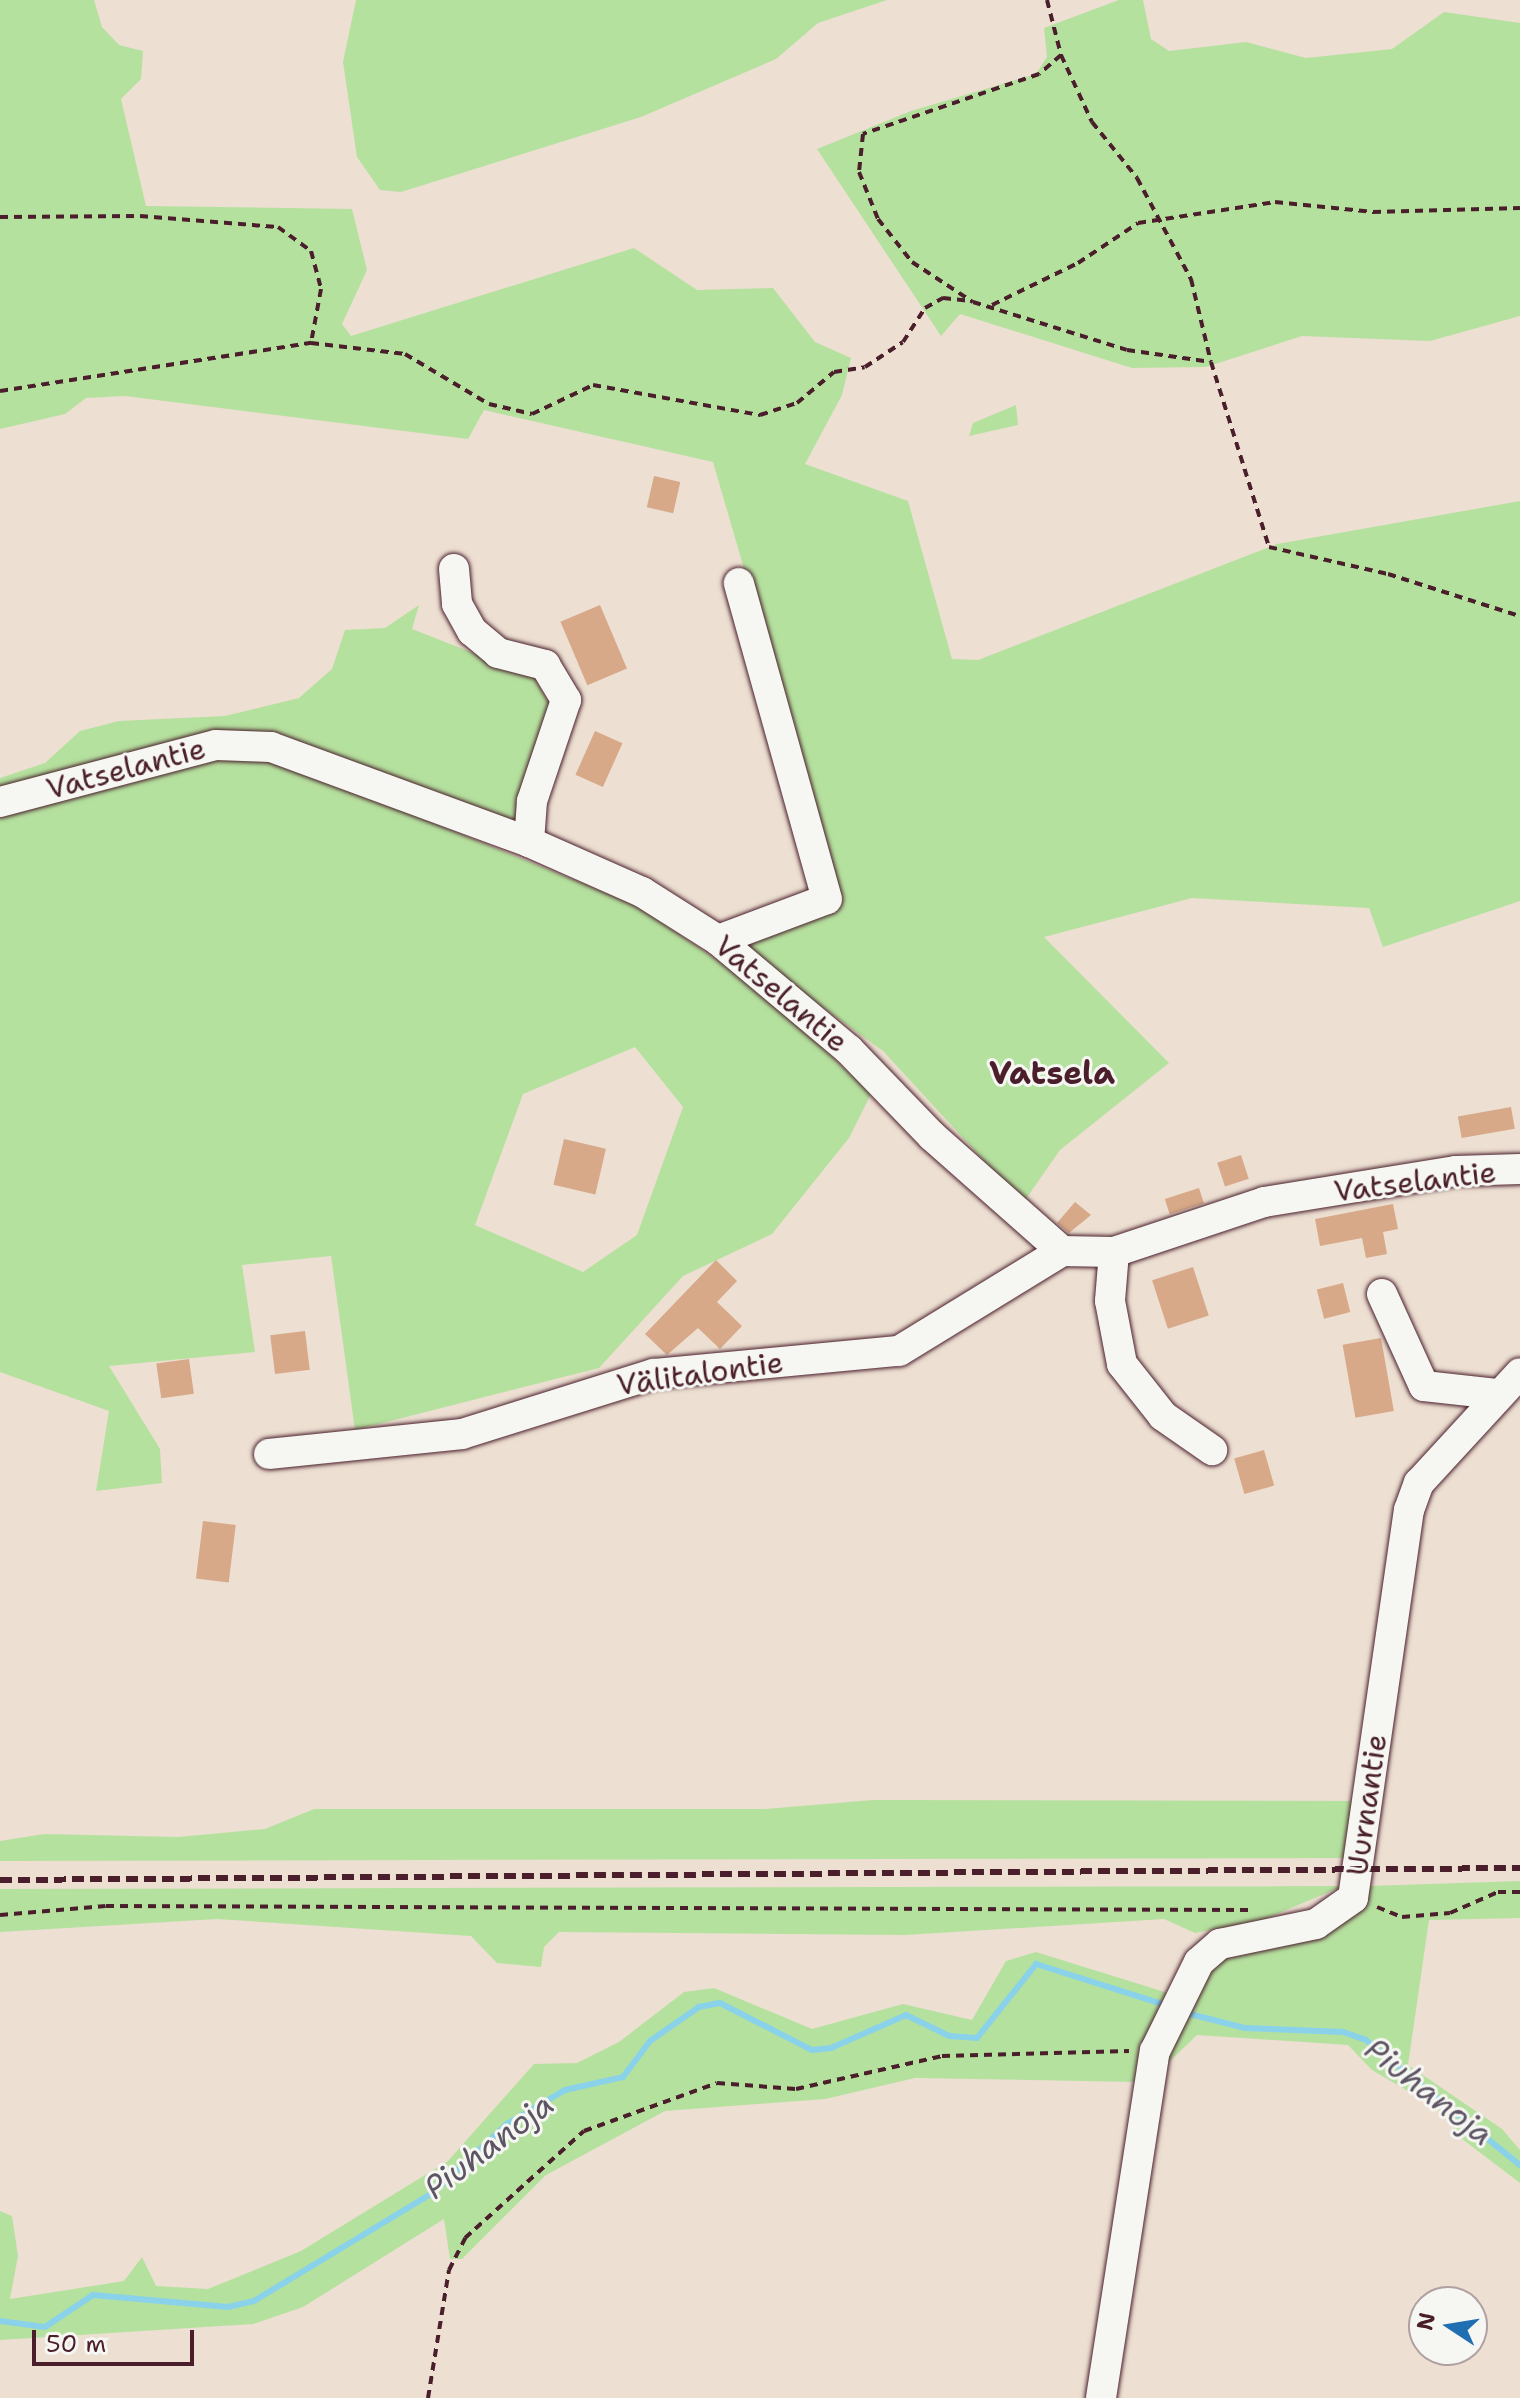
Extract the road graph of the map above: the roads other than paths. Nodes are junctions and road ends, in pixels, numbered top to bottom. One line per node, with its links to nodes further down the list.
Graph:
1 (454, 569): 4 (street)
2 (739, 583): 5 (street)
3 (0, 802): 4 (street, Vatselantie)
4 (529, 842): 5 (street, Vatselantie)
5 (718, 940): 7 (street, Vatselantie)
6 (1520, 1169): 8 (street, Vatselantie)
7 (1062, 1251): 8 (street, Vatselantie); 13 (street, Välitalontie)
8 (1114, 1252): 12 (street)
9 (1382, 1294): 11 (street)
10 (1520, 1373): 11 (street, Uurnantie)
11 (1497, 1394): 14 (street, Uurnantie)
12 (1212, 1450)
13 (269, 1454)
14 (1101, 2398)

